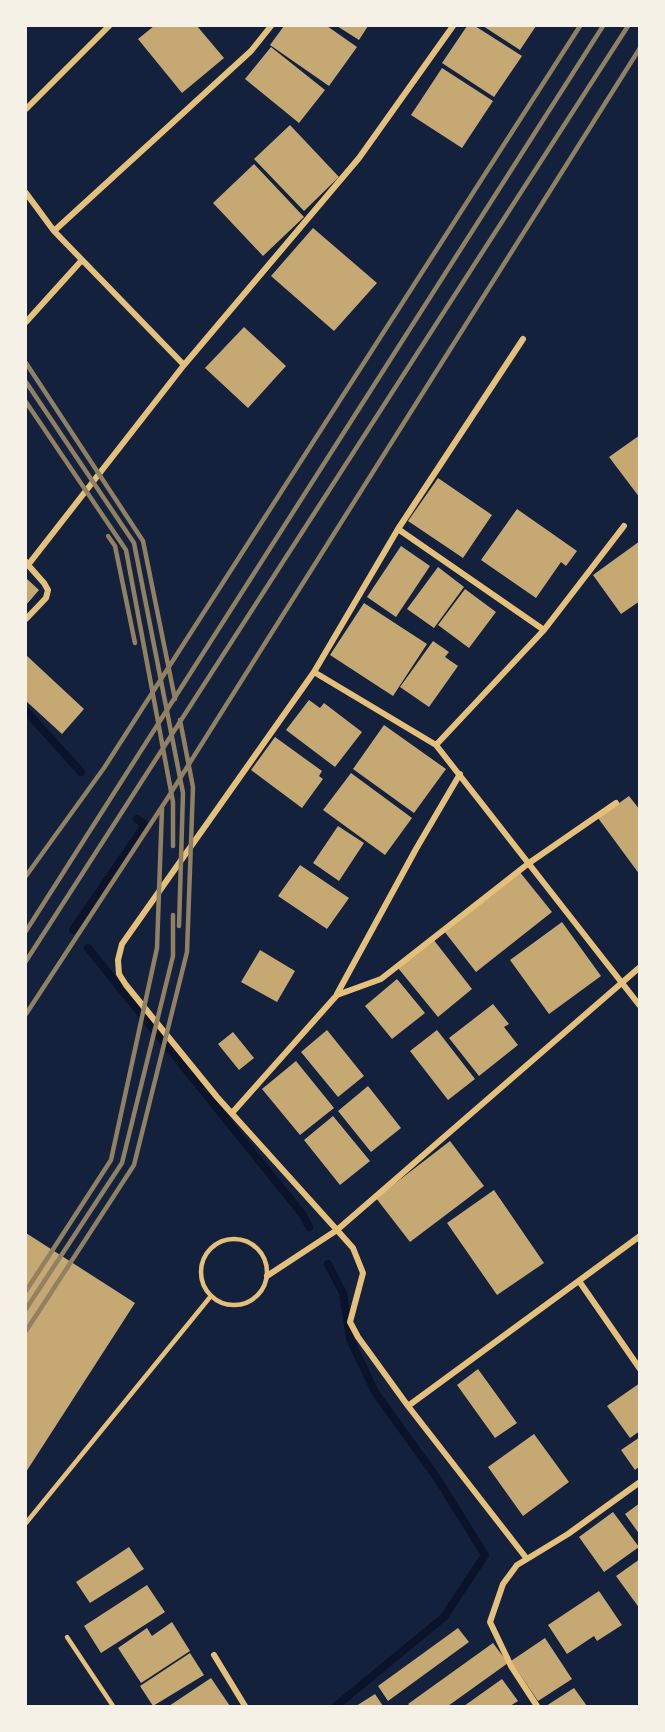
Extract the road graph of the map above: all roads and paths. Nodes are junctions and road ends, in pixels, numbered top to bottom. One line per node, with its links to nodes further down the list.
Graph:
1 (109, 26): 4 (street)
2 (271, 26): 6 (street)
3 (453, 26): 10 (street)
4 (26, 109)
5 (26, 193): 6 (street)
6 (54, 231): 7 (street)
7 (82, 260): 8 (street); 10 (street)
8 (26, 322)
9 (523, 339): 12 (street)
10 (184, 365): 13 (street)
11 (624, 526): 15 (street)
12 (398, 529): 15 (street); 16 (street)
13 (27, 564): 14 (street)
14 (26, 619)
15 (544, 630): 17 (street)
16 (314, 672): 17 (street); 25 (street)
17 (436, 745): 18 (street)
18 (460, 774): 20 (street); 23 (street)
19 (616, 803): 20 (street)
20 (529, 863): 22 (street); 23 (street)
21 (639, 967): 22 (street)
22 (621, 982): 24 (street); 26 (street)
23 (337, 995): 25 (street)
24 (639, 1006)
25 (232, 1113): 26 (street)
26 (337, 1230): 28 (street); 32 (street)
27 (639, 1236): 29 (street)
28 (267, 1276): 30 (lane); 30 (lane)
29 (579, 1281): 31 (street); 32 (street)
30 (211, 1296): 34 (lane)
31 (639, 1369)
32 (408, 1406): 35 (street)
33 (639, 1482): 35 (street)
34 (26, 1523)
35 (527, 1559): 40 (street)
36 (67, 1637): 38 (lane)
37 (214, 1655): 39 (street)
38 (114, 1707)
39 (245, 1707)
40 (537, 1707)

